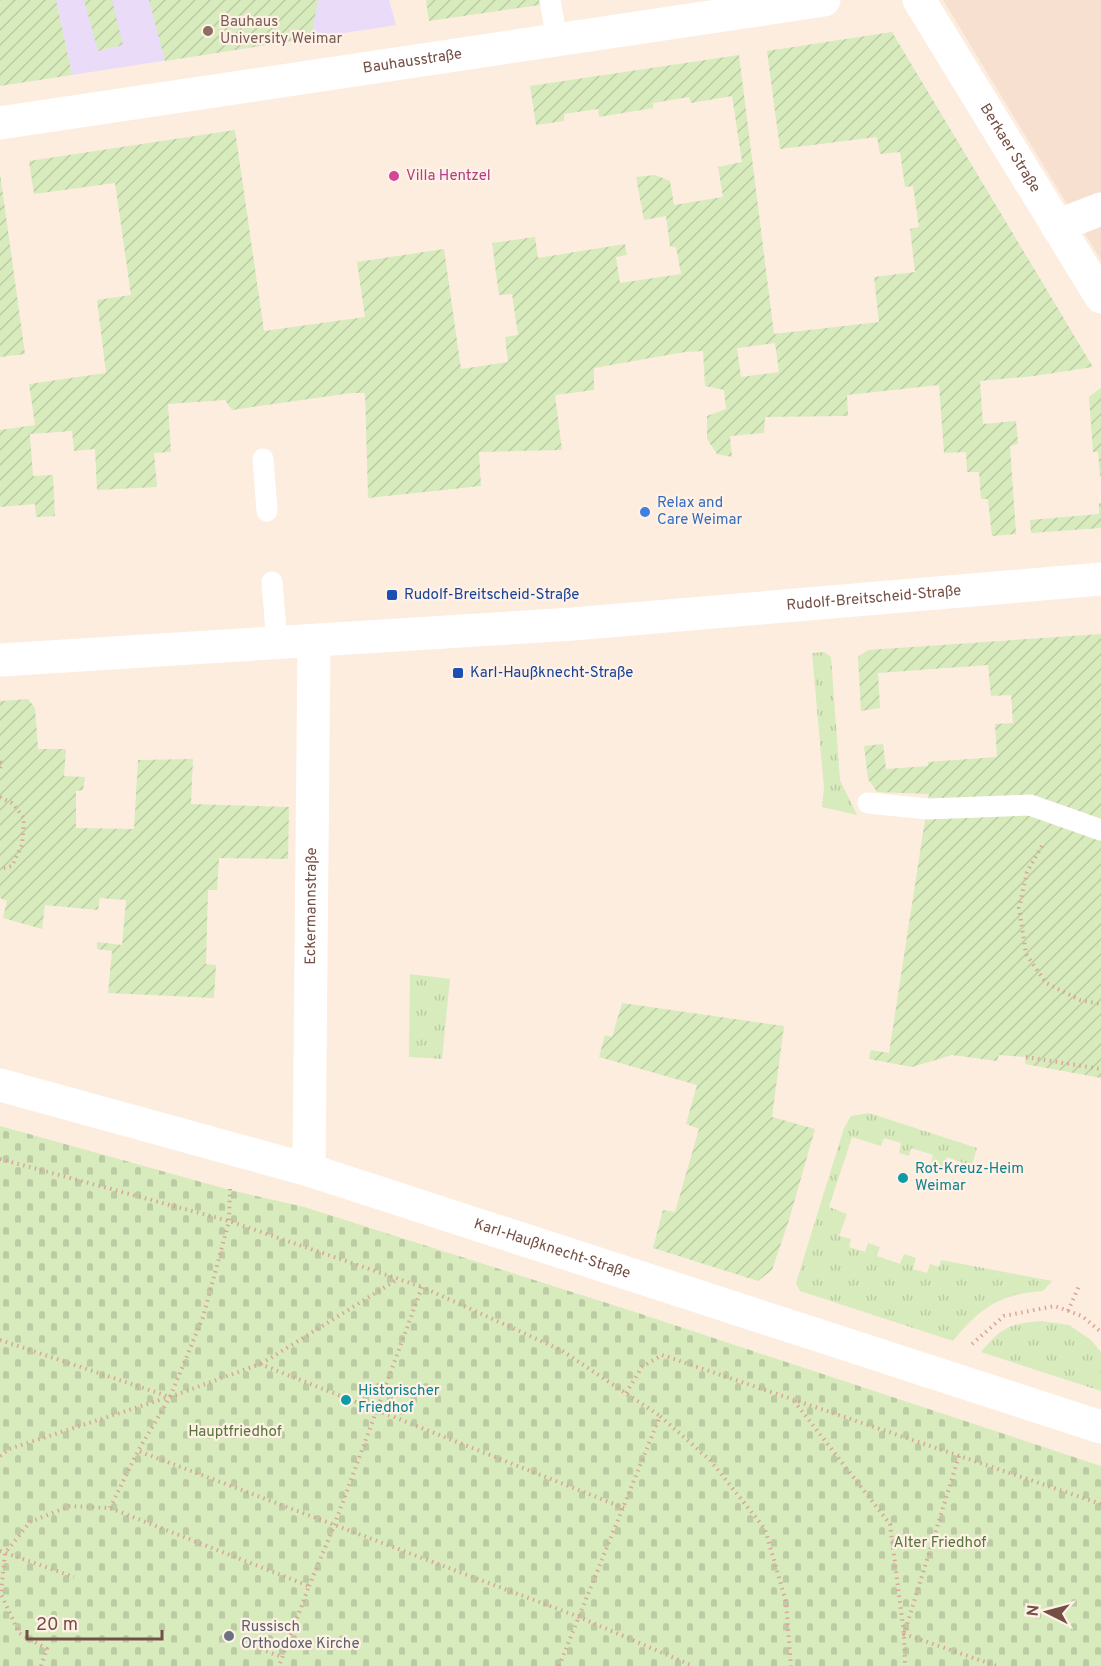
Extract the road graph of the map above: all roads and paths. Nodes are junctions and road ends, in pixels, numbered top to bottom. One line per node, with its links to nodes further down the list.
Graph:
1 (550, 0): 4 (lane)
2 (825, 0): 4 (street, Bauhausstraße)
3 (919, 0): 7 (street, Berkaer Straße)
4 (557, 40): 5 (street, Bauhausstraße)
5 (0, 123)
6 (1101, 209): 7 (street)
7 (1057, 226): 8 (street, Berkaer Straße)
8 (1101, 297)
9 (263, 459): 10 (lane)
10 (267, 511)
11 (1101, 579): 13 (street, Rudolf-Breitscheid-Straße)
12 (272, 582): 14 (lane)
13 (314, 641): 14 (street, Rudolf-Breitscheid-Straße); 28 (street, Eckermannstraße)
14 (277, 643): 15 (street, Rudolf-Breitscheid-Straße)
15 (0, 660)
16 (0, 762): 17 (path)
17 (0, 768)
18 (0, 797): 22 (path)
19 (868, 803): 20 (lane)
20 (1061, 815): 21 (lane); 23 (path)
21 (1101, 830)
22 (0, 869)
23 (1101, 1004)
24 (1026, 1057): 25 (path)
25 (1101, 1069)
26 (0, 1085): 28 (street, Karl-Haußknecht-Straße)
27 (0, 1159): 30 (path)
28 (309, 1170): 38 (street, Karl-Haußknecht-Straße)
29 (230, 1190): 30 (path)
30 (229, 1221): 31 (path); 40 (path)
31 (398, 1279): 33 (path); 37 (path)
32 (1079, 1286): 34 (path)
33 (422, 1287): 39 (path); 42 (path)
34 (1068, 1311): 35 (path); 38 (path)
35 (1101, 1332)
36 (0, 1340): 40 (path)
37 (260, 1364): 40 (path); 42 (path)
38 (952, 1378): 44 (street, Karl-Haußknecht-Straße)
39 (626, 1393): 41 (path); 43 (path)
40 (170, 1397): 45 (path); 46 (path)
41 (793, 1400): 47 (path); 57 (path)
42 (377, 1409): 50 (path); 51 (path)
43 (660, 1416): 50 (path); 64 (path)
44 (1101, 1427)
45 (138, 1451): 49 (path); 51 (path)
46 (0, 1456)
47 (958, 1456): 48 (path); 57 (path)
48 (1101, 1504)
49 (110, 1508): 53 (path); 55 (path)
50 (624, 1508): 56 (path)
51 (334, 1526): 55 (path); 56 (path)
52 (0, 1551): 53 (path)
53 (5, 1553): 54 (path); 60 (path)
54 (74, 1577)
55 (309, 1586): 59 (path)
56 (579, 1617): 62 (path); 63 (path)
57 (904, 1634): 65 (path); 66 (path)
58 (255, 1647): 59 (path)
59 (282, 1657): 61 (path)
60 (41, 1666)
61 (279, 1666)
62 (559, 1666)
63 (693, 1666)
64 (791, 1666)
65 (905, 1666)
66 (997, 1666)

